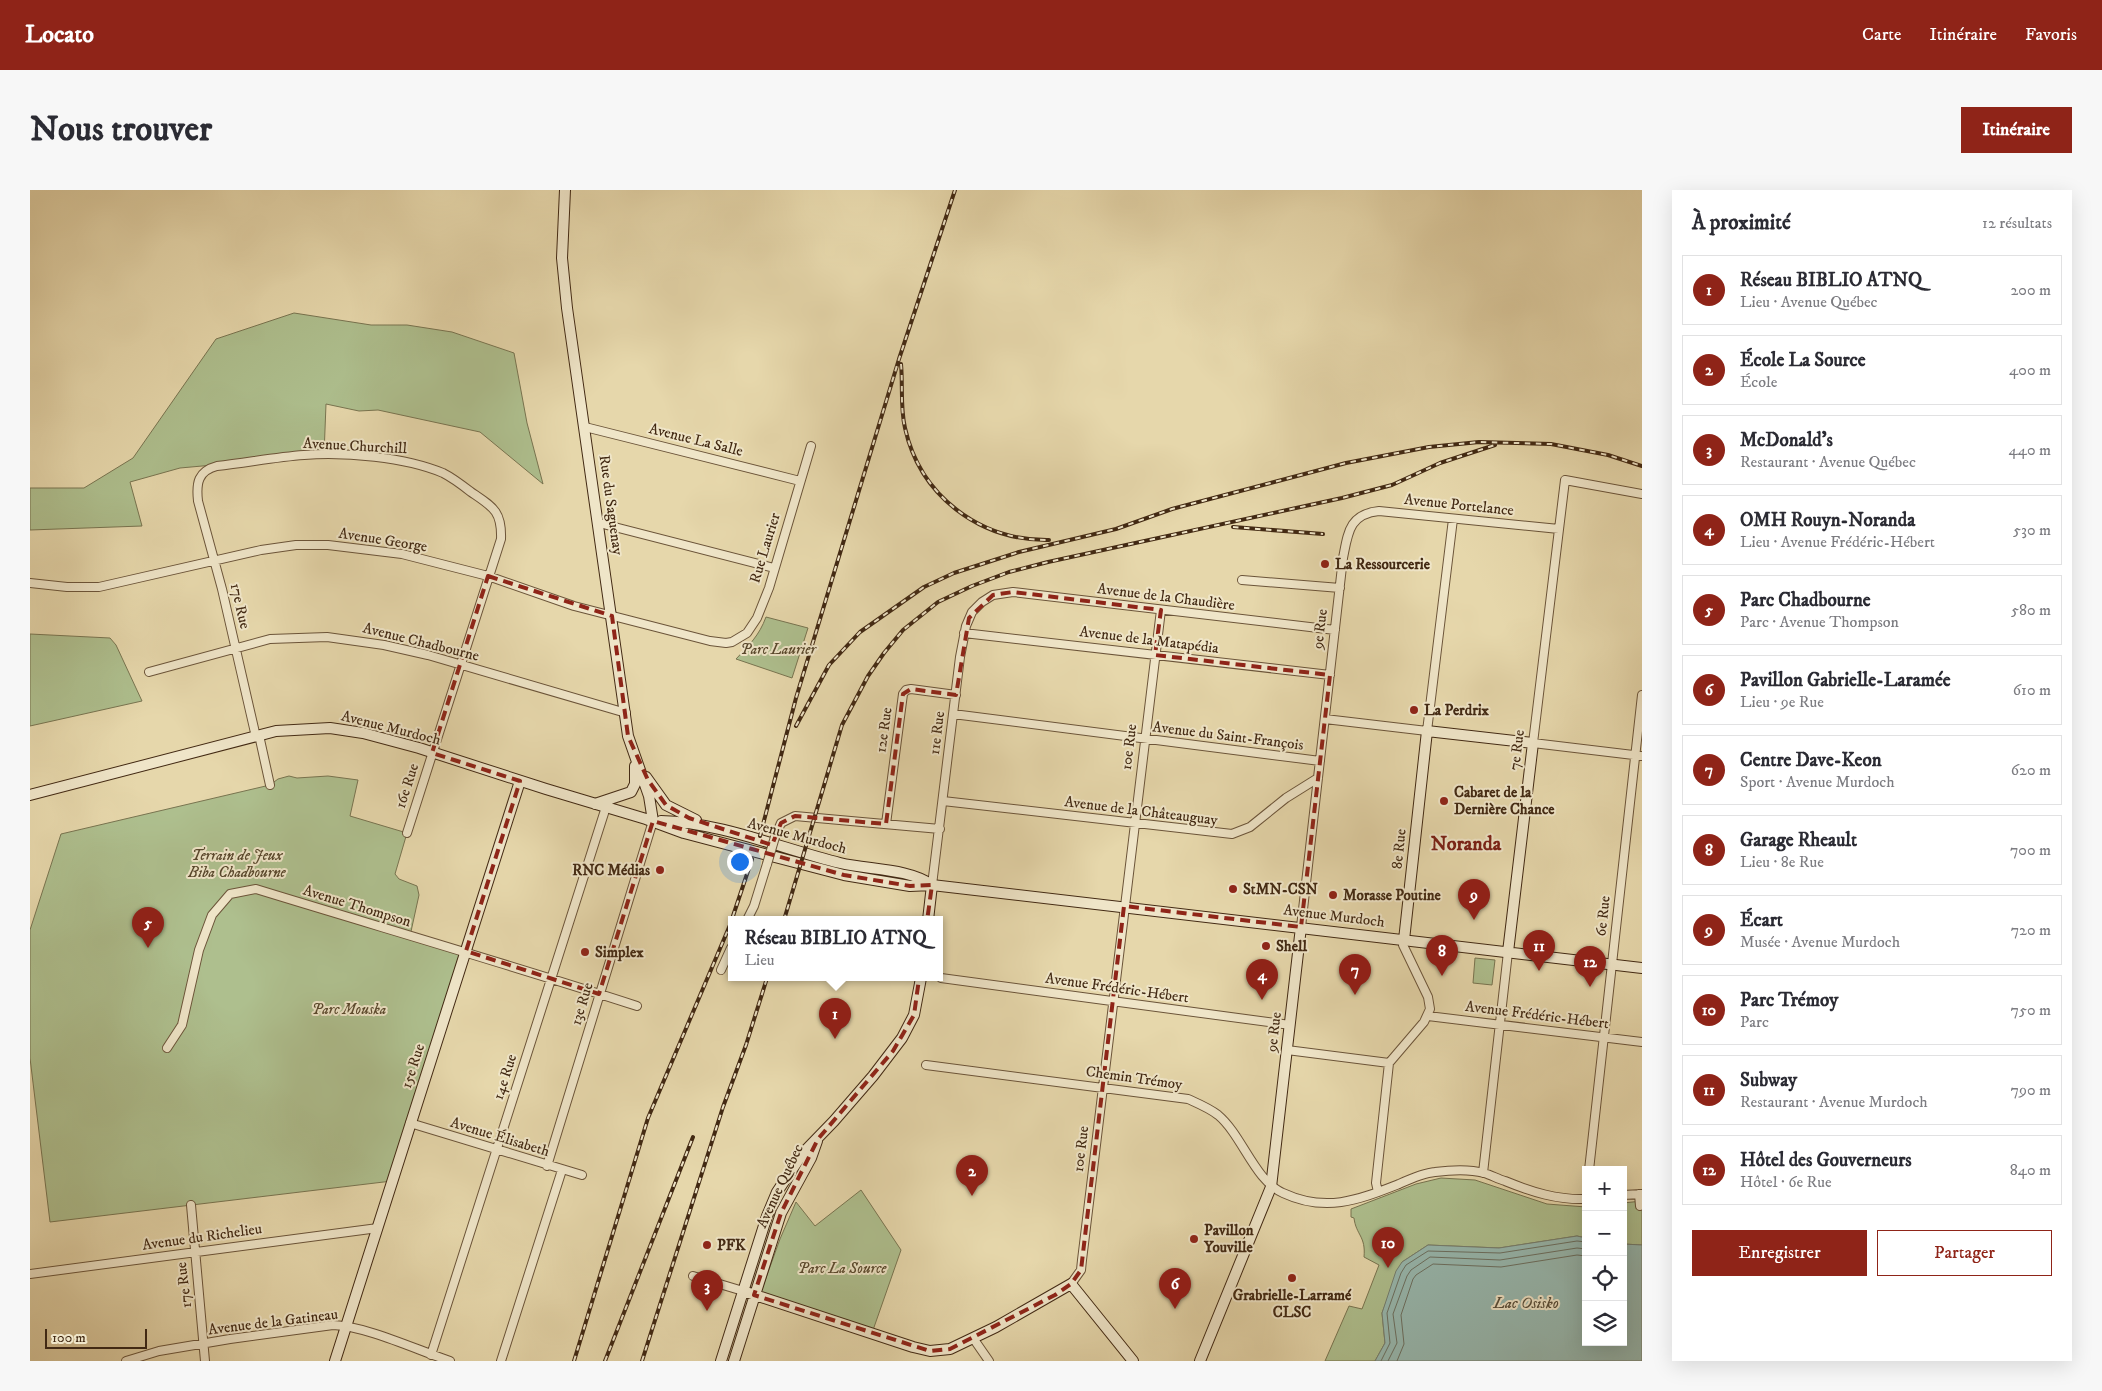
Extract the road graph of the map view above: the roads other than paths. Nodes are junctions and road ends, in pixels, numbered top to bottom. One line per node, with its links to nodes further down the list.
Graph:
1 (565, 190): 2 (street, Rue du Saguenay)
2 (585, 427): 4 (street, Avenue La Salle); 9 (street, Rue du Saguenay)
3 (810, 446): 4 (street, Rue Laurier)
4 (800, 480): 12 (street, Rue Laurier)
5 (198, 482): 11 (street, 17e Rue); 13 (street, Avenue Churchill)
6 (1642, 494): 10 (street, 7e Rue)
7 (1358, 518): 8 (street, Avenue Portelance); 16 (street, 9e Rue)
8 (1453, 519): 10 (street, Avenue Portelance); 33 (street, 8e Rue)
9 (599, 523): 12 (street); 19 (street, Rue du Saguenay)
10 (1559, 529): 36 (street, 7e Rue)
11 (214, 560): 13 (street, Avenue George); 15 (street, Avenue George); 23 (street, 17e Rue)
12 (774, 568): 22 (street, Rue Laurier)
13 (488, 576): 19 (street, Avenue George); 25 (street, 16e Rue)
14 (1242, 580): 16 (street)
15 (30, 583)
16 (1340, 588): 20 (street, 9e Rue)
17 (993, 595): 18 (street, Avenue de la Chaudière); 21 (street, 11e Rue)
18 (1161, 610): 20 (street, Avenue de la Chaudière); 24 (street, 10e Rue)
19 (612, 616): 22 (street, Avenue George); 30 (street, Rue du Saguenay)
20 (1335, 630): 27 (street, 9e Rue)
21 (964, 633): 24 (street, Avenue de la Matapédia); 28 (street, 11e Rue)
22 (726, 643)
23 (236, 648): 25 (street, Avenue Chadbourne); 26 (street, Avenue Chadbourne); 34 (street, 17e Rue)
24 (1155, 655): 27 (street, Avenue de la Matapédia); 35 (street, 10e Rue)
25 (460, 665): 30 (street, Avenue Chadbourne); 38 (street, 16e Rue)
26 (149, 672)
27 (1330, 676): 32 (street, 9e Rue)
28 (956, 695): 31 (street, 11e Rue); 49 (street, 12e Rue)
29 (1642, 695): 39 (street, 6e Rue)
30 (626, 713): 37 (street, Rue du Saguenay)
31 (953, 714): 35 (street, Avenue du Saint-François); 45 (street, 11e Rue)
32 (1325, 719): 33 (street); 40 (street, 9e Rue)
33 (1427, 731): 36 (street); 59 (street, 8e Rue)
34 (258, 736): 38 (street, Avenue Murdoch); 43 (street, 17e Rue); 44 (street, Avenue Murdoch)
35 (1145, 739): 40 (street, Avenue du Saint-François); 50 (street, 10e Rue)
36 (1533, 743): 39 (street); 61 (street, 7e Rue)
37 (634, 752): 46 (street); 48 (street, Rue du Saguenay); 51 (street)
38 (432, 753): 42 (street, Avenue Murdoch); 53 (street, 16e Rue)
39 (1639, 755): 63 (street, 6e Rue)
40 (1320, 761): 41 (street, 9e Rue)
41 (1318, 778): 50 (street, Avenue de la Châteauguay); 58 (street, 9e Rue)
42 (520, 781): 46 (street, Avenue Murdoch); 60 (street, 15e Rue)
43 (270, 785)
44 (30, 795)
45 (943, 801): 50 (street, Avenue de la Châteauguay); 52 (street, 11e Rue)
46 (595, 804): 47 (street, Avenue Murdoch)
47 (606, 807): 48 (street, Avenue Murdoch); 66 (street, 14e Rue)
48 (653, 821): 51 (street, Avenue Murdoch); 54 (street, Avenue Murdoch); 69 (street, 13e Rue)
49 (886, 824): 52 (street); 56 (street, bridge)
50 (1134, 824): 55 (street, 10e Rue)
51 (715, 828): 54 (street, Avenue Murdoch)
52 (940, 829): 54 (street, 11e Rue)
53 (407, 833)
54 (932, 885): 55 (street, Avenue Murdoch); 57 (street)
55 (1124, 906): 58 (street, Avenue Murdoch); 70 (street, 10e Rue)
56 (749, 916)
57 (928, 916)
58 (1301, 927): 59 (street, Avenue Murdoch); 73 (street, 9e Rue)
59 (1404, 940): 61 (street, Avenue Murdoch); 72 (street, 8e Rue)
60 (466, 951): 66 (street, Avenue Thompson); 77 (street, Avenue Thompson); 82 (street, 15e Rue)
61 (1508, 952): 63 (street, Avenue Murdoch); 74 (street, 7e Rue)
62 (728, 955): 65 (street)
63 (1612, 964): 64 (street, Avenue Murdoch); 75 (street, 6e Rue)
64 (1642, 968)
65 (721, 970)
66 (551, 978): 69 (street, Avenue Thompson); 84 (street, 14e Rue)
67 (943, 978): 70 (street, Avenue Frédéric-Hébert)
68 (920, 981): 83 (street, Avenue Québec)
69 (600, 994): 71 (street, Avenue Thompson); 85 (street, 13e Rue)
70 (1113, 1001): 73 (street, Avenue Frédéric-Hébert); 81 (street, 10e Rue)
71 (637, 1006)
72 (1428, 1016): 74 (street, Avenue Frédéric-Hébert); 79 (street)
73 (1290, 1025): 78 (street, 9e Rue)
74 (1500, 1025): 75 (street, Avenue Frédéric-Hébert); 88 (street, 7e Rue)
75 (1604, 1037): 76 (street, Avenue Frédéric-Hébert); 86 (street, 6e Rue)
76 (1642, 1042)
77 (167, 1048)
78 (1287, 1050): 79 (street); 90 (street, 9e Rue)
79 (1389, 1063): 91 (street)
80 (926, 1065): 81 (street, Chemin Trémoy)
81 (1103, 1088): 90 (street, Chemin Trémoy); 101 (street, 10e Rue)
82 (410, 1123): 84 (street, Avenue Élisabeth); 97 (street, 15e Rue)
83 (818, 1139): 102 (street, Avenue Québec); 103 (street, Avenue Québec)
84 (496, 1150): 85 (street, Avenue Élisabeth); 107 (street, 14e Rue)
85 (547, 1166): 87 (street, Avenue Élisabeth)
86 (1589, 1166)
87 (562, 1170): 89 (street, Avenue Élisabeth); 112 (street)
88 (1483, 1173): 91 (street); 94 (street)
89 (582, 1175)
90 (1271, 1187): 91 (street); 117 (street, 9e Rue)
91 (1378, 1192)
92 (1641, 1194): 93 (street); 96 (street)
93 (1627, 1195)
94 (1582, 1199)
95 (191, 1205): 98 (street, 17e Rue)
96 (1640, 1206)
97 (378, 1228): 98 (street, Avenue du Richelieu); 104 (street, 15e Rue)
98 (194, 1252): 99 (street, Avenue du Richelieu); 106 (street, 17e Rue)
99 (30, 1274)
100 (693, 1276): 102 (street)
101 (1072, 1284): 105 (street); 116 (street)
102 (743, 1291): 103 (street); 113 (street, Avenue Québec)
103 (754, 1295): 105 (street); 114 (street, Avenue Québec)
104 (346, 1326): 106 (street, Avenue de la Gatineau); 107 (street, Avenue de la Gatineau); 110 (street, 15e Rue)
105 (973, 1338): 115 (street)
106 (204, 1344): 108 (street, Avenue de la Gatineau); 109 (street, 17e Rue)
107 (431, 1354): 111 (street, Avenue de la Gatineau)
108 (126, 1361)
109 (205, 1361)
110 (335, 1361)
111 (450, 1361)
112 (501, 1361)
113 (722, 1361)
114 (734, 1361)
115 (989, 1361)
116 (1133, 1361)
117 (1200, 1361)

